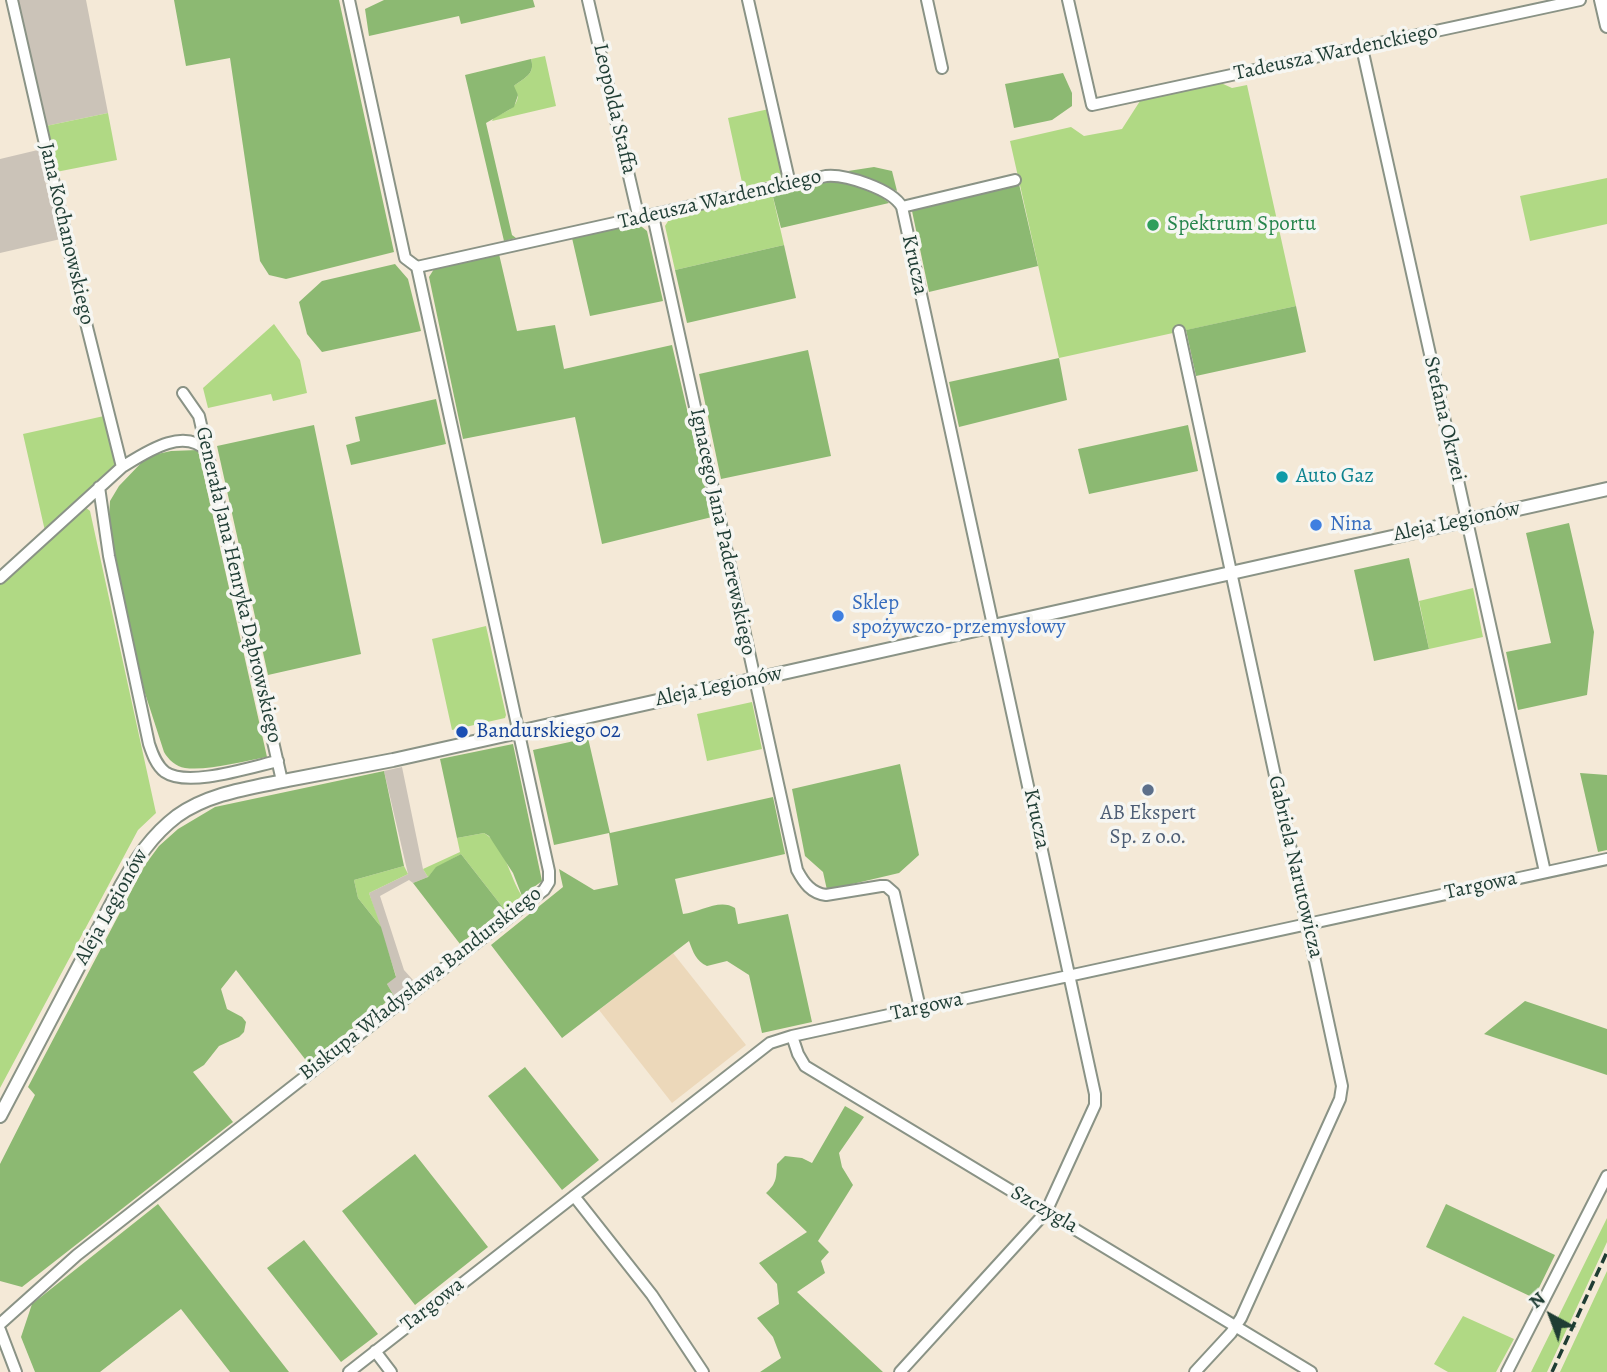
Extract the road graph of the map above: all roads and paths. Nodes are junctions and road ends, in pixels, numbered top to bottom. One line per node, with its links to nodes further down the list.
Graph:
1 (12, 0): 21 (street, Jana Kochanowskiego)
2 (349, 0): 17 (street, Biskupa Władysława Bandurskiego)
3 (588, 0): 16 (street, Leopolda Staffa)
4 (748, 0): 13 (street)
5 (927, 0): 11 (street)
6 (1068, 0): 10 (street, Tadeusza Wardenckiego)
7 (1580, 0): 10 (street, Tadeusza Wardenckiego)
8 (1601, 0): 9 (street)
9 (1607, 26)
10 (1362, 48): 24 (street, Stefana Okrzei)
11 (942, 68)
12 (1015, 180): 14 (street)
13 (790, 184): 14 (street, Tadeusza Wardenckiego); 15 (street, Tadeusza Wardenckiego)
14 (902, 206): 27 (street, Krucza)
15 (653, 216): 16 (street, Tadeusza Wardenckiego); 28 (street, Ignacego Jana Paderewskiego)
16 (639, 219): 17 (street, Tadeusza Wardenckiego)
17 (417, 267): 29 (street, Biskupa Władysława Bandurskiego)
18 (1179, 331): 25 (street, Gabriela Narutowicza)
19 (183, 393): 20 (street, Generała Jana Henryka Dąbrowskiego)
20 (207, 451): 21 (street); 30 (street, Generała Jana Henryka Dąbrowskiego)
21 (122, 467): 22 (street)
22 (99, 487): 26 (street); 30 (street)
23 (1607, 489): 24 (street, Aleja Legionów)
24 (1467, 520): 25 (street, Aleja Legionów); 33 (street, Stefana Okrzei)
25 (1229, 572): 27 (street, Aleja Legionów); 34 (street, Gabriela Narutowicza)
26 (0, 578)
27 (991, 625): 28 (street, Aleja Legionów); 35 (street, Krucza)
28 (755, 680): 29 (street, Aleja Legionów); 36 (street, Ignacego Jana Paderewskiego)
29 (518, 731): 31 (street, Aleja Legionów); 42 (street, Biskupa Władysława Bandurskiego)
30 (278, 761): 31 (street, Generała Jana Henryka Dąbrowskiego)
31 (282, 781): 38 (street, Aleja Legionów)
32 (1607, 859): 33 (street, Targowa)
33 (1545, 872): 34 (street, Targowa)
34 (1307, 924): 35 (street, Targowa); 43 (street, Gabriela Narutowicza)
35 (1070, 976): 36 (street, Targowa); 41 (street, Krucza)
36 (920, 1009): 37 (street, Targowa)
37 (792, 1036): 40 (street, Targowa); 41 (street, Szczygla)
38 (0, 1116)
39 (1607, 1176): 53 (street)
40 (574, 1196): 45 (street, Targowa); 49 (street)
41 (1046, 1212): 43 (street, Szczygla); 50 (street, Krucza)
42 (0, 1324)
43 (1236, 1326): 51 (street, Gabriela Narutowicza); 52 (street, Szczygla)
44 (0, 1330): 46 (street)
45 (375, 1352): 47 (street, Targowa); 48 (street)
46 (16, 1372)
47 (349, 1372)
48 (391, 1372)
49 (703, 1372)
50 (900, 1372)
51 (1195, 1372)
52 (1311, 1372)
53 (1507, 1372)

